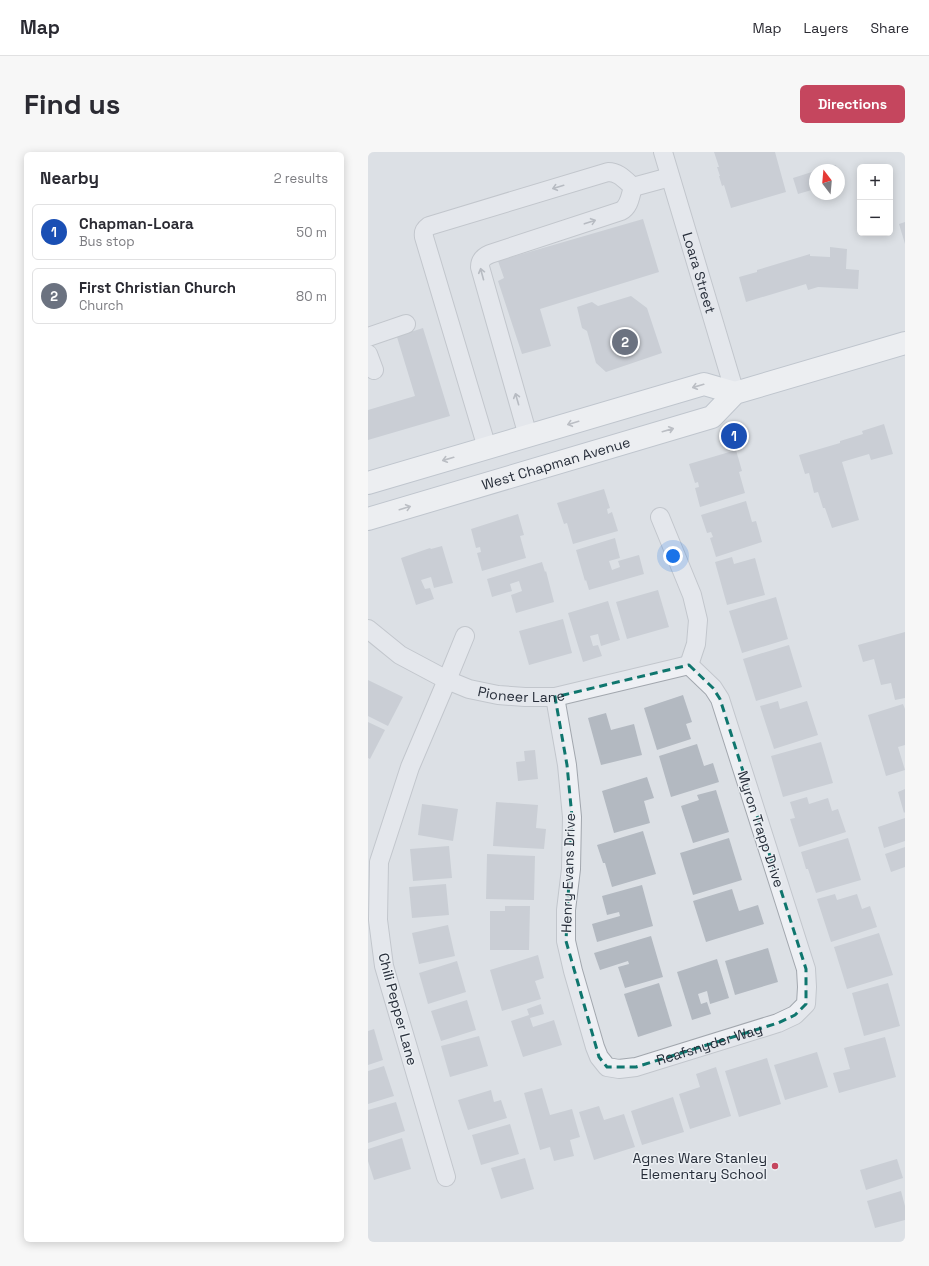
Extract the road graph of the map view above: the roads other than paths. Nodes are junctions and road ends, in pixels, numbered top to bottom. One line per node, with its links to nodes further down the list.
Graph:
1 (667, 153): 2 (street, Loara Street)
2 (670, 177): 3 (street); 7 (street, Loara Street)
3 (633, 187): 8 (street, one-way to 3); 9 (street, one-way to 9)
4 (406, 324): 5 (street)
5 (368, 337)
6 (905, 343): 7 (main road)
7 (735, 392): 8 (main road, one-way to 8); 12 (main road, West Chapman Avenue, one-way to 7)
8 (528, 436): 9 (main road)
9 (487, 448): 10 (main road, one-way to 10)
10 (368, 483)
11 (660, 517): 15 (street)
12 (368, 519)
13 (368, 629): 16 (street, Pioneer Lane)
14 (465, 636): 16 (street, Chili Pepper Lane)
15 (689, 665): 17 (street, Pioneer Lane); 19 (street, Myron Trapp Drive)
16 (447, 680): 17 (street, Pioneer Lane); 18 (street, Chili Pepper Lane)
17 (555, 696): 20 (street, Henry Evans Drive)
18 (373, 861): 21 (street, Chili Pepper Lane)
19 (806, 1004): 20 (street, Reafsnyder Way)
20 (607, 1067)
21 (446, 1177)

